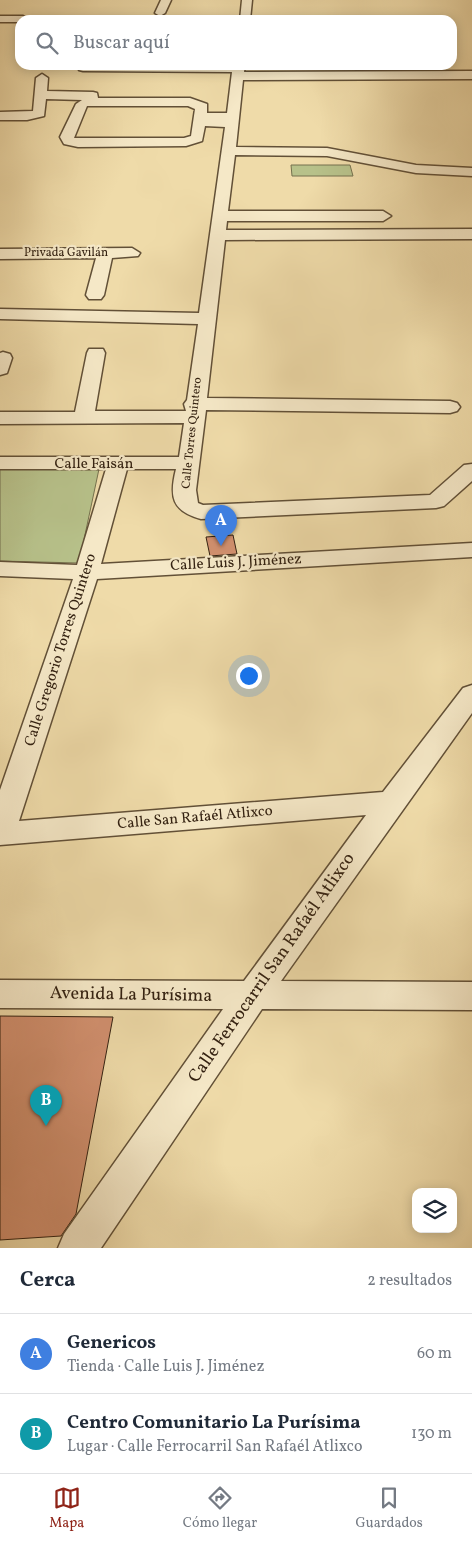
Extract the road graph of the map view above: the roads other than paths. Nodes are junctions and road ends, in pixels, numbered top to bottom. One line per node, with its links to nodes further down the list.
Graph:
1 (166, 0): 3 (street)
2 (247, 0): 4 (street)
3 (160, 13)
4 (245, 15)
5 (15, 20): 6 (street)
6 (0, 21)
7 (238, 70): 8 (street); 13 (street, Calle Torres Quintero)
8 (472, 75)
9 (42, 78): 10 (street)
10 (40, 95): 11 (street); 12 (street)
11 (93, 96)
12 (0, 116)
13 (232, 120): 13 (street); 14 (street, Calle Torres Quintero)
14 (227, 152): 15 (street); 18 (street, Calle Torres Quintero)
15 (472, 172)
16 (383, 216): 18 (street)
17 (472, 224): 18 (street)
18 (218, 226): 19 (street); 25 (street, Calle Torres Quintero)
19 (472, 234)
20 (104, 253): 21 (street, Privada Gavilán); 22 (street, Privada Gavilán); 23 (street)
21 (132, 253)
22 (0, 254)
23 (96, 294)
24 (0, 314): 25 (street)
25 (205, 325): 26 (street); 29 (street, Calle Torres Quintero)
26 (10, 332)
27 (96, 353): 30 (street)
28 (450, 407): 29 (street)
29 (194, 411): 30 (street); 32 (street, Calle Torres Quintero)
30 (84, 417): 31 (street)
31 (0, 418)
32 (189, 462): 34 (street, Calle Faisán); 35 (street, Calle Torres Quintero)
33 (0, 464): 34 (street, Calle Faisán)
34 (118, 464): 38 (street, Calle Gregorio Torres Quintero)
35 (472, 470)
36 (472, 550): 38 (street, Calle Luis J. Jiménez)
37 (0, 569): 38 (street, Calle Luis J. Jiménez)
38 (87, 572): 41 (street, Calle Gregorio Torres Quintero)
39 (472, 694): 40 (street, Calle Ferrocarril San Rafaél Atlixco)
40 (390, 802): 41 (street, Calle San Rafaél Atlixco); 43 (street, Calle Ferrocarril San Rafaél Atlixco)
41 (0, 834)
42 (0, 994): 43 (street, Avenida La Purísima)
43 (249, 996): 44 (street, Avenida La Purísima); 45 (street, Calle Ferrocarril San Rafaél Atlixco)
44 (472, 996)
45 (78, 1248)

